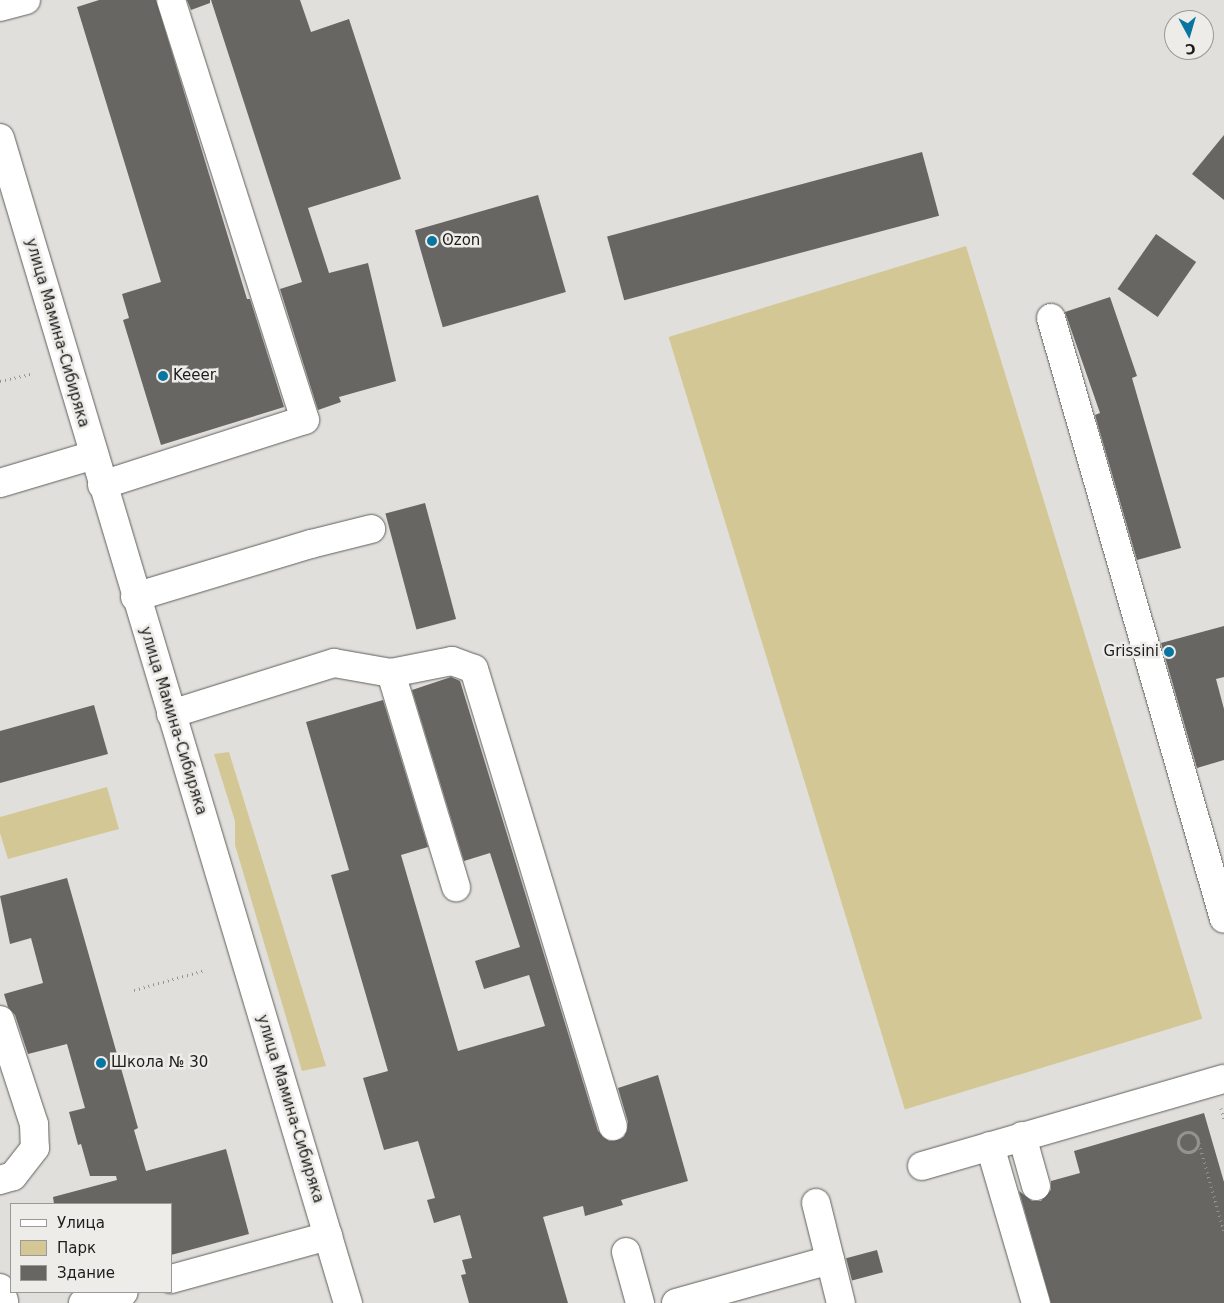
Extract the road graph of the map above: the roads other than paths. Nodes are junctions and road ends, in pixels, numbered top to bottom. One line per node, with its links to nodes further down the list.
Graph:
1 (26, 0): 3 (main road)
2 (171, 0): 8 (main road)
3 (0, 7)
4 (0, 138): 6 (main road, улица Мамина-Сибиряка)
5 (1051, 318): 14 (main road)
6 (94, 455): 7 (main road); 8 (main road, улица Мамина-Сибиряка)
7 (0, 483)
8 (102, 485): 10 (main road, улица Мамина-Сибиряка)
9 (371, 529): 10 (main road)
10 (135, 597): 12 (main road, улица Мамина-Сибиряка)
11 (391, 673): 12 (main road); 13 (main road); 17 (main road)
12 (170, 714): 24 (main road, улица Мамина-Сибиряка)
13 (456, 887)
14 (1224, 919)
15 (0, 1020): 21 (main road)
16 (1221, 1090): 18 (main road)
17 (613, 1126)
18 (1022, 1136): 19 (main road); 22 (main road)
19 (990, 1146): 20 (main road); 34 (main road)
20 (922, 1166)
21 (0, 1180)
22 (1036, 1186)
23 (816, 1204): 26 (main road)
24 (328, 1236): 27 (main road); 30 (main road, улица Мамина-Сибиряка)
25 (626, 1252): 31 (main road)
26 (830, 1260): 32 (main road); 33 (main road)
27 (172, 1279)
28 (120, 1293): 29 (main road)
29 (83, 1303)
30 (348, 1303)
31 (640, 1303)
32 (676, 1303)
33 (841, 1303)
34 (1036, 1303)

